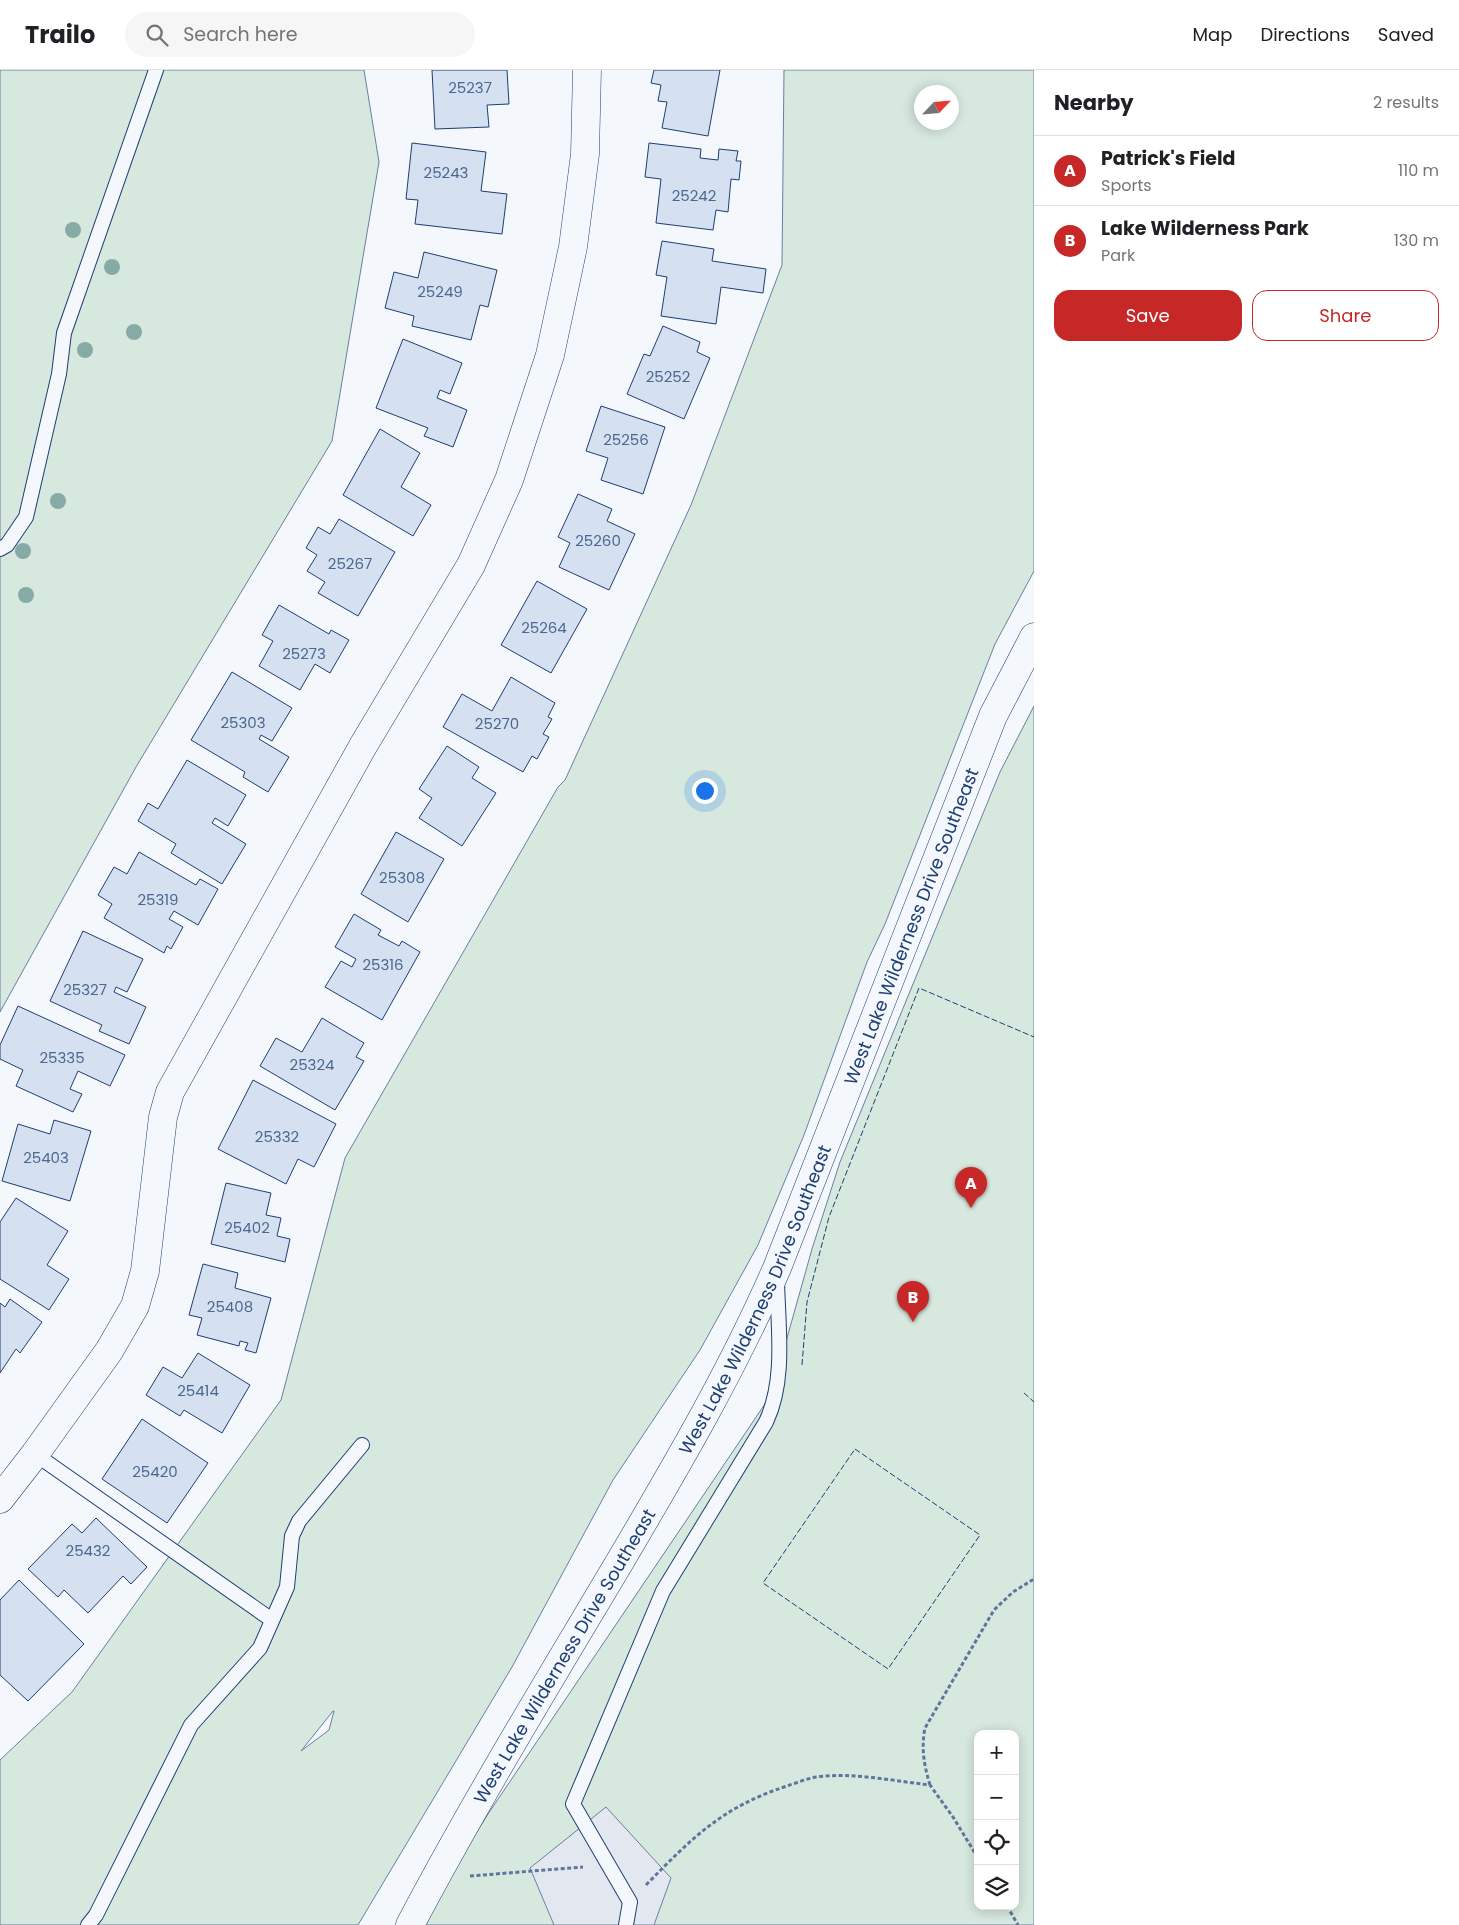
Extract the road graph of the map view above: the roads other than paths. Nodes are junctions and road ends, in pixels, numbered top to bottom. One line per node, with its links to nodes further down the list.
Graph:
1 (156, 70): 3 (lane)
2 (587, 70): 7 (street)
3 (0, 549)
4 (1033, 639): 5 (street, West Lake Wilderness Drive Southeast)
5 (777, 1268): 10 (street, West Lake Wilderness Drive Southeast); 13 (lane)
6 (362, 1444): 9 (lane)
7 (35, 1454): 8 (street); 9 (lane)
8 (0, 1499)
9 (272, 1620): 11 (lane)
10 (415, 1916): 12 (street)
11 (88, 1925)
12 (395, 1925)
13 (626, 1925)

